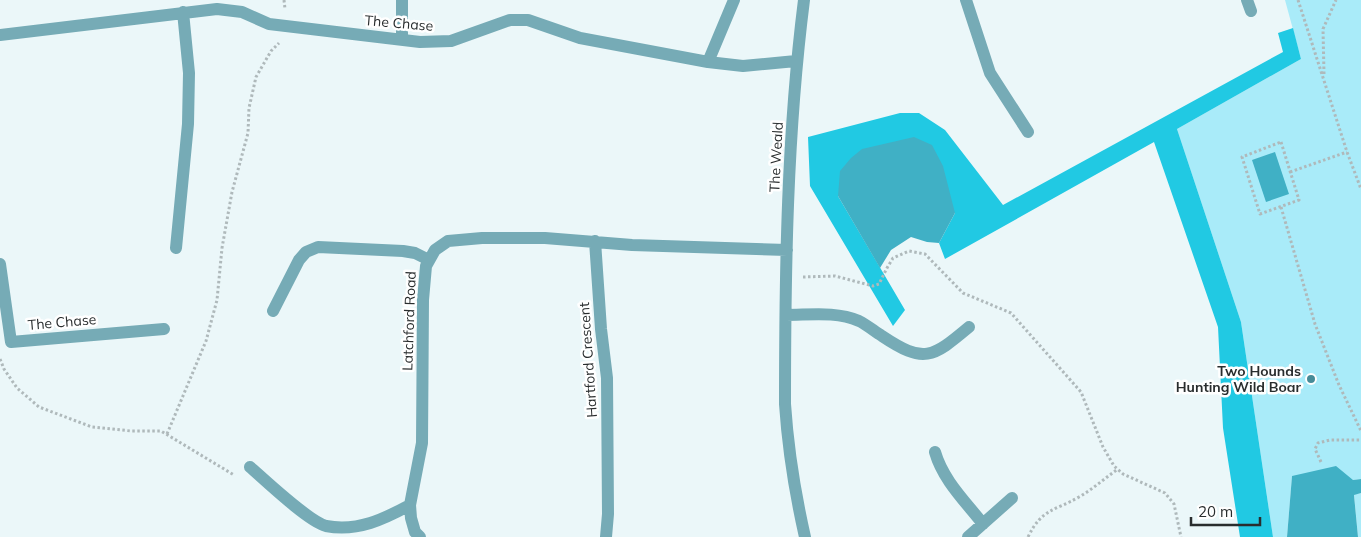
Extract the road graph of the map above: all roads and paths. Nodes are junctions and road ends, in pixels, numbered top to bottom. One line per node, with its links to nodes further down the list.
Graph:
1 (402, 0): 11 (street)
2 (734, 0): 13 (street)
3 (804, 0): 12 (street, The Weald)
4 (966, 0): 15 (street)
5 (1298, 0): 14 (path)
6 (1336, 0): 14 (path)
7 (203, 5): 8 (street, The Chase); 9 (street, The Chase)
8 (183, 12): 10 (street, The Chase); 21 (street)
9 (288, 26): 11 (street, The Chase); 32 (path)
10 (0, 35)
11 (402, 39): 13 (street, The Chase)
12 (796, 61): 13 (street, The Chase); 22 (street, The Weald)
13 (708, 62)
14 (1324, 77): 16 (path)
15 (1028, 132)
16 (1347, 152): 17 (path); 18 (path)
17 (1290, 172): 19 (path); 19 (path)
18 (1361, 189)
19 (1281, 207): 31 (path)
20 (595, 242): 22 (street, Latchford Road); 23 (street, Latchford Road); 43 (street, Hartford Crescent)
21 (176, 248)
22 (787, 250): 25 (street, The Weald)
23 (429, 260): 26 (street); 40 (street, Latchford Road)
24 (0, 264): 29 (street, The Chase)
25 (787, 277): 27 (street, The Weald); 37 (path)
26 (273, 310)
27 (786, 315): 28 (street); 44 (street, The Weald)
28 (969, 327)
29 (164, 329)
30 (0, 359): 32 (path)
31 (1361, 431)
32 (167, 434): 38 (path)
33 (1361, 440): 35 (path)
34 (935, 452): 41 (street)
35 (1321, 462)
36 (250, 468): 40 (street)
37 (1118, 469): 46 (path); 47 (path)
38 (236, 476)
39 (1012, 498): 41 (street)
40 (410, 505): 42 (street)
41 (983, 524): 45 (street)
42 (420, 537)
43 (606, 537)
44 (805, 537)
45 (968, 537)
46 (1028, 537)
47 (1181, 537)

